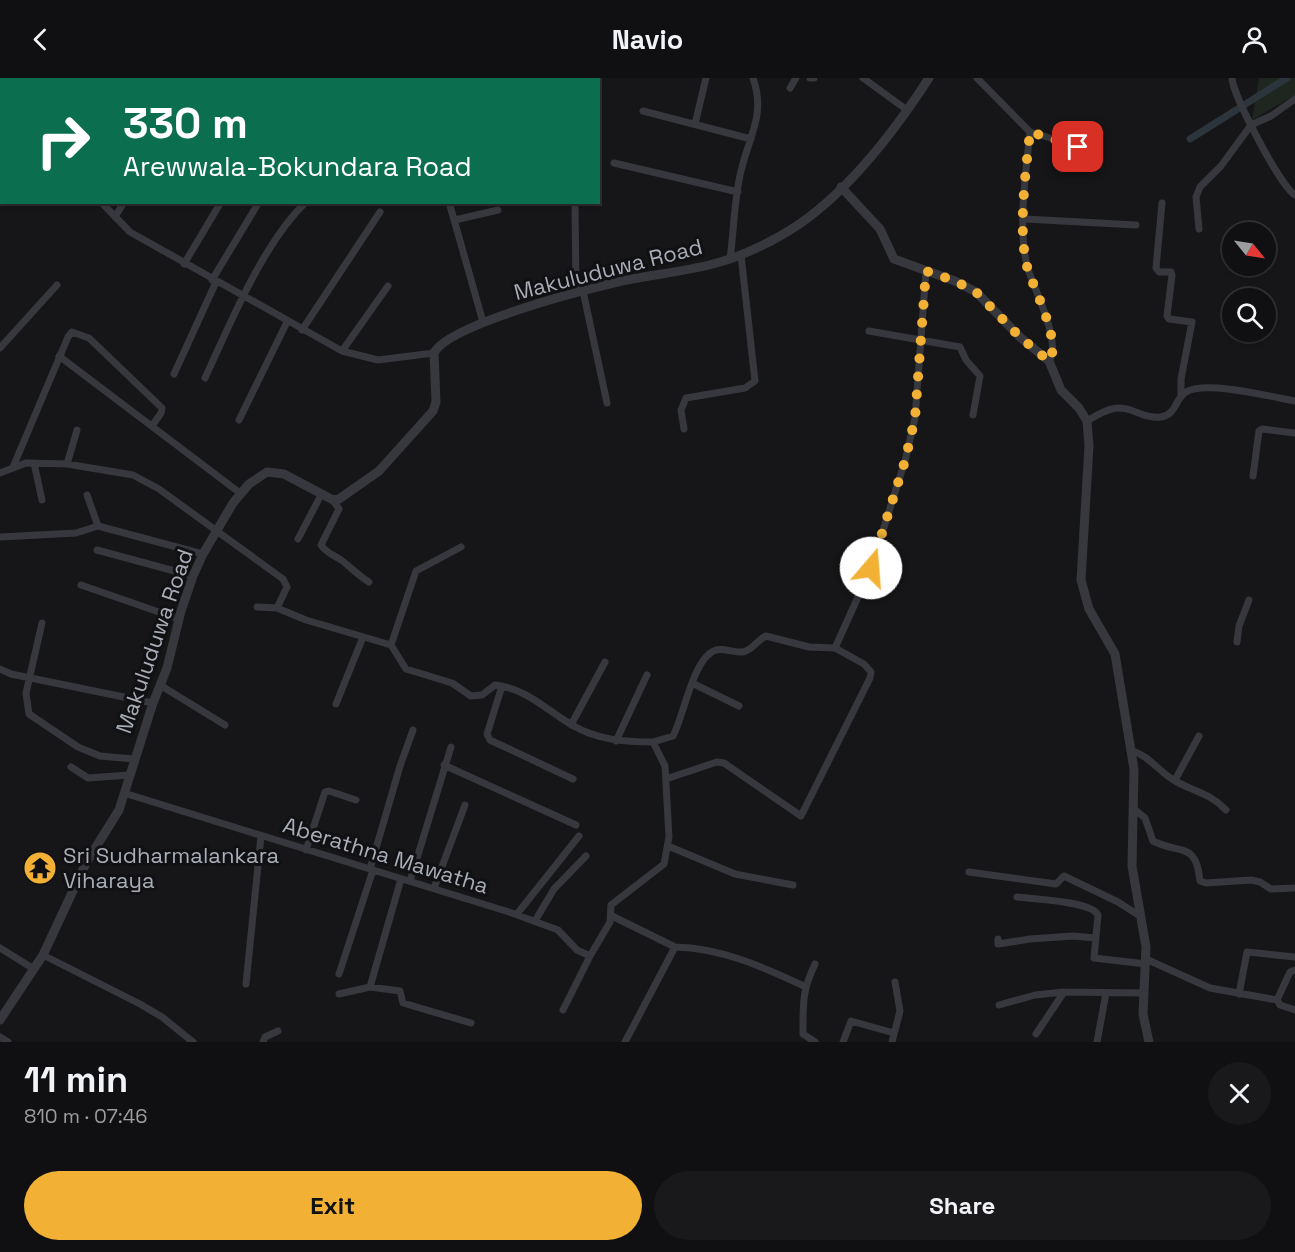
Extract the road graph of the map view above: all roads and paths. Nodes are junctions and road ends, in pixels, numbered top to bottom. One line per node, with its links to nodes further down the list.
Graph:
1 (706, 78): 12 (street)
2 (753, 78): 15 (street)
3 (796, 78): 8 (street)
4 (863, 78): 10 (street)
5 (929, 78): 10 (street, Makuluduwa Road)
6 (976, 78): 14 (street)
7 (1232, 78): 13 (street)
8 (790, 88)
9 (1295, 99): 13 (street)
10 (907, 110): 18 (street, Makuluduwa Road)
11 (643, 111): 12 (street)
12 (695, 124): 15 (street)
13 (1251, 125): 20 (street); 35 (street)
14 (1030, 132): 16 (street); 32 (street)
15 (751, 139): 19 (street)
16 (1094, 151)
17 (614, 163): 19 (street)
18 (841, 187): 36 (street, Makuluduwa Road); 39 (street)
19 (738, 192): 37 (street)
20 (1295, 195)
21 (1162, 203): 57 (street)
22 (103, 204): 31 (street)
23 (123, 204): 31 (street)
24 (221, 204): 38 (street)
25 (258, 204): 40 (street)
26 (304, 204): 44 (street)
27 (450, 204): 33 (street)
28 (575, 204): 43 (street)
29 (498, 210): 33 (street)
30 (380, 212): 47 (street)
31 (115, 218): 38 (street)
32 (1025, 219): 34 (street); 54 (street)
33 (454, 220): 46 (street)
34 (1136, 225)
35 (1199, 229)
36 (741, 255): 37 (street, Makuluduwa Road); 64 (street)
37 (730, 259): 43 (street, Makuluduwa Road)
38 (184, 264): 40 (street)
39 (926, 271): 49 (street); 54 (street)
40 (214, 281): 44 (street); 55 (street)
41 (57, 285): 50 (street)
42 (388, 286): 51 (street)
43 (580, 292): 46 (street, Makuluduwa Road); 59 (street)
44 (242, 297): 45 (street); 56 (street)
45 (287, 322): 47 (street); 61 (street)
46 (483, 322): 52 (street, Makuluduwa Road)
47 (302, 330): 51 (street)
48 (869, 331): 49 (street)
49 (921, 342): 60 (street); 95 (street)
50 (0, 348)
51 (342, 351): 52 (street)
52 (434, 353): 76 (street)
53 (59, 356): 63 (street); 63 (street); 69 (street)
54 (1049, 361): 62 (street)
55 (174, 374)
56 (205, 378)
57 (1181, 396): 58 (street); 62 (street)
58 (1295, 401)
59 (607, 403)
60 (973, 415)
61 (239, 420)
62 (1087, 421): 113 (street)
63 (152, 426): 72 (street)
64 (684, 429)
65 (77, 430): 68 (street)
66 (1295, 433): 71 (street)
67 (34, 464): 68 (street); 69 (street); 75 (street)
68 (68, 464): 78 (street)
69 (13, 467): 70 (street)
70 (0, 473)
71 (1253, 476)
72 (240, 493): 74 (street, Makuluduwa Road); 78 (street, Makuluduwa Road)
73 (87, 495): 77 (street)
74 (321, 495): 76 (street, Makuluduwa Road); 80 (street)
75 (42, 500)
76 (333, 500): 85 (street)
77 (98, 526): 79 (street); 83 (street)
78 (219, 531): 83 (street, Makuluduwa Road); 89 (street)
79 (0, 537)
80 (298, 539)
81 (462, 547): 94 (street)
82 (97, 550): 84 (street)
83 (203, 554): 84 (street, Makuluduwa Road)
84 (193, 576): 90 (street, Makuluduwa Road)
85 (369, 582)
86 (81, 585): 90 (street)
87 (1249, 600): 93 (street)
88 (257, 607): 89 (street)
89 (278, 608): 92 (street)
90 (179, 619): 101 (street, Makuluduwa Road)
91 (42, 623): 99 (street)
92 (363, 637): 94 (street); 104 (street)
93 (1237, 642)
94 (391, 645): 102 (street)
95 (835, 648): 100 (street); 119 (street)
96 (605, 662): 107 (street)
97 (0, 669): 99 (street)
98 (647, 675): 110 (street)
99 (28, 678): 103 (street); 114 (street)
100 (692, 683): 105 (street); 111 (street)
101 (160, 685): 103 (street, Makuluduwa Road); 106 (street)
102 (502, 686): 107 (street); 118 (street)
103 (153, 703): 114 (street, Makuluduwa Road)
104 (336, 704)
105 (739, 706)
106 (225, 724)
107 (571, 725): 110 (street)
108 (413, 730): 132 (street)
109 (1199, 736): 120 (street)
110 (616, 741): 111 (street)
111 (653, 742): 119 (street)
112 (451, 747): 115 (street)
113 (1130, 750): 120 (street); 124 (street)
114 (134, 759): 117 (street, Makuluduwa Road)
115 (444, 765): 126 (street); 135 (street)
116 (71, 767): 117 (street)
117 (129, 775): 121 (street, Makuluduwa Road)
118 (573, 779)
119 (666, 779): 129 (street)
120 (1175, 780): 125 (street)
121 (124, 793): 127 (street, Aberathna Mawatha); 148 (street, Makuluduwa Road)
122 (356, 800): 130 (street)
123 (465, 805): 137 (street)
124 (1134, 809): 138 (street); 141 (street)
125 (1226, 810)
126 (576, 825)
127 (261, 836): 130 (street, Aberathna Mawatha); 157 (street)
128 (579, 836): 140 (street)
129 (668, 846): 136 (street); 142 (street)
130 (306, 850): 132 (street, Aberathna Mawatha)
131 (586, 856): 143 (street)
132 (371, 870): 134 (street, Aberathna Mawatha); 155 (street)
133 (969, 872): 141 (street)
134 (401, 879): 135 (street, Aberathna Mawatha); 159 (street)
135 (410, 880): 137 (street, Aberathna Mawatha)
136 (793, 885)
137 (434, 888): 140 (street, Aberathna Mawatha)
138 (1295, 888)
139 (1017, 897): 144 (street)
140 (517, 914): 143 (street, Aberathna Mawatha)
141 (1140, 916): 151 (street)
142 (611, 919): 146 (street); 149 (street)
143 (535, 921): 149 (street, Aberathna Mawatha)
144 (1095, 938): 145 (street); 151 (street)
145 (998, 939)
146 (675, 947): 158 (street); 178 (street)
147 (0, 948): 153 (street)
148 (43, 955): 153 (street, Makuluduwa Road); 176 (street)
149 (590, 956): 167 (street)
150 (1295, 957): 164 (street)
151 (1146, 961): 162 (street); 164 (street)
152 (816, 964): 158 (street)
153 (34, 969): 169 (street, Makuluduwa Road)
154 (1295, 970): 165 (street)
155 (339, 974)
156 (895, 982): 172 (street)
157 (246, 984)
158 (804, 986): 179 (street)
159 (370, 987): 163 (street); 170 (street)
160 (1064, 992): 161 (street); 166 (street); 173 (street)
161 (1106, 993): 162 (street); 182 (street)
162 (1144, 993): 183 (street)
163 (339, 994)
164 (1239, 994): 165 (street)
165 (1277, 1000): 168 (street)
166 (999, 1005)
167 (563, 1010)
168 (1295, 1010)
169 (0, 1020)
170 (471, 1023)
171 (278, 1031): 177 (street)
172 (894, 1033): 180 (street); 181 (street)
173 (1036, 1034)
174 (0, 1037): 175 (street)
175 (8, 1042)
176 (194, 1042)
177 (263, 1042)
178 (625, 1042)
179 (815, 1042)
180 (843, 1042)
181 (892, 1042)
182 (1097, 1042)
183 (1149, 1042)

